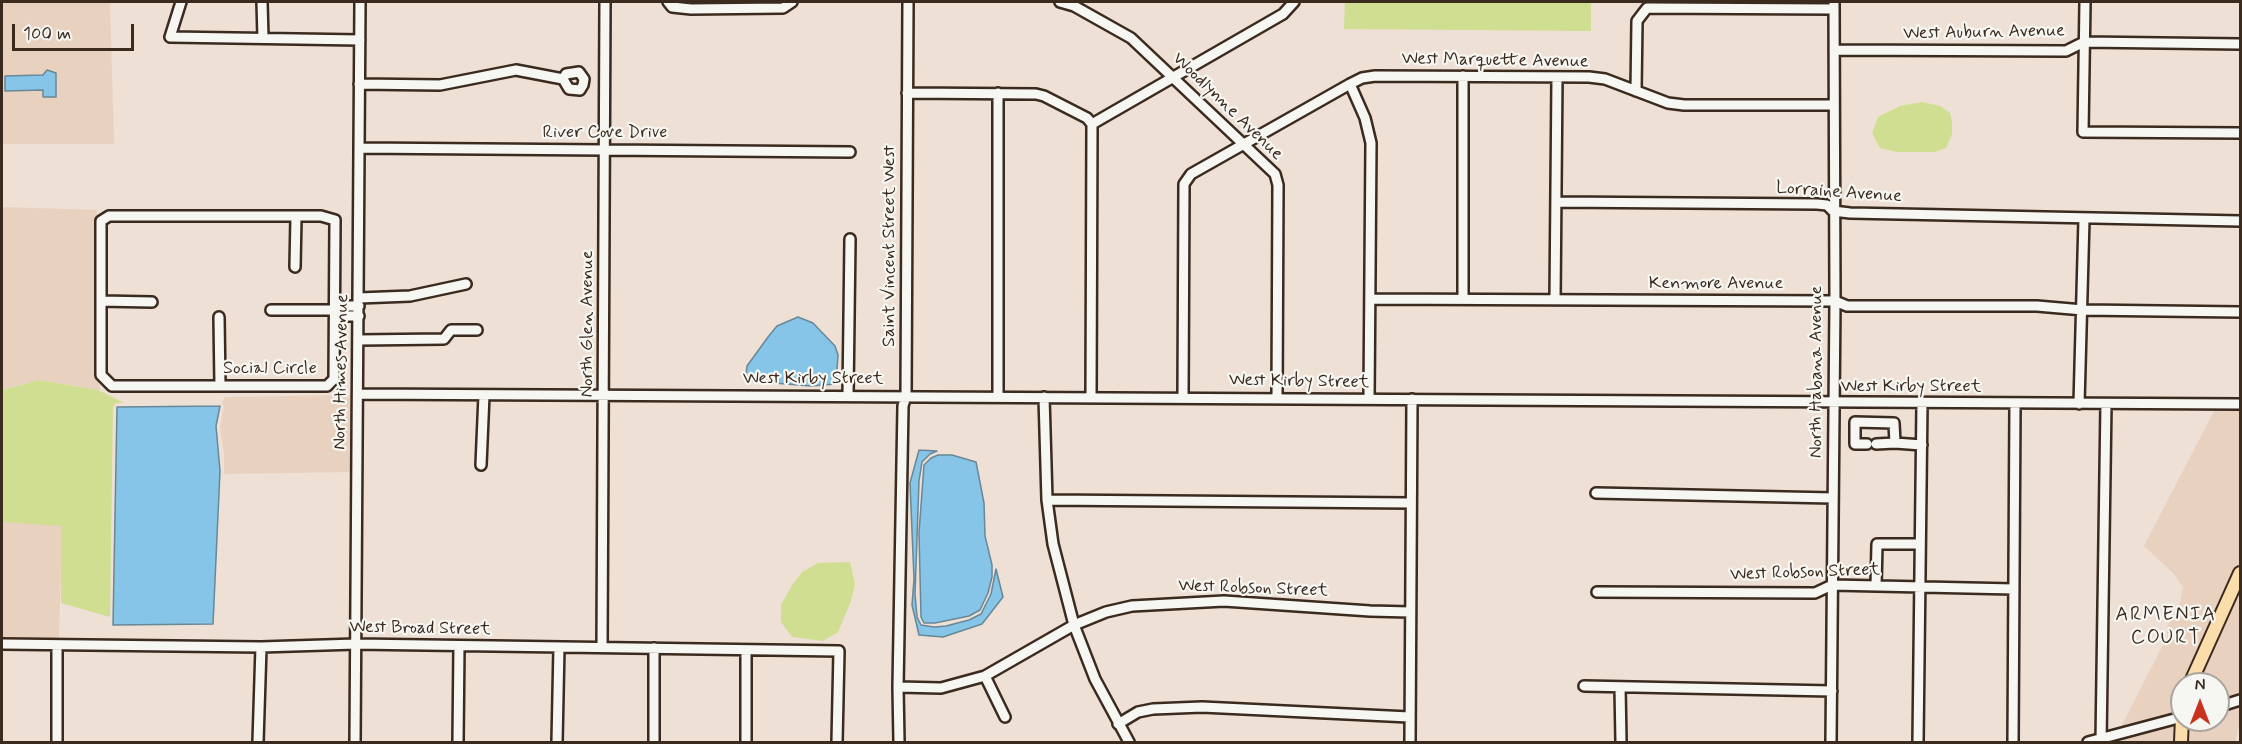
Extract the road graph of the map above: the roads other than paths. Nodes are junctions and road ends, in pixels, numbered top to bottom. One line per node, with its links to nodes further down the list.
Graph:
1 (181, 2): 12 (street)
2 (262, 2): 12 (street)
3 (360, 2): 13 (street, North Himes Avenue)
4 (605, 2): 31 (street, North Glen Avenue)
5 (668, 2): 6 (street)
6 (792, 2)
7 (908, 2): 24 (street, Saint Vincent Street West)
8 (1060, 2): 19 (street, Woodlynne Avenue)
9 (1294, 2): 19 (street)
10 (2085, 2): 14 (street)
11 (1833, 5): 16 (street, North Habana Avenue); 23 (street)
12 (263, 38): 13 (street)
13 (360, 40): 21 (street, North Himes Avenue)
14 (2084, 42): 15 (street, West Auburn Avenue); 16 (street, West Auburn Avenue); 28 (street)
15 (2241, 44)
16 (1834, 50): 26 (street, North Habana Avenue)
17 (1464, 76): 18 (street, West Marquette Avenue); 22 (street, West Marquette Avenue); 42 (street)
18 (1557, 77): 23 (street, West Marquette Avenue); 33 (street)
19 (1173, 78): 27 (street); 29 (street, Woodlynne Avenue)
20 (563, 79): 21 (street)
21 (359, 84): 30 (street, North Himes Avenue)
22 (1350, 84): 29 (street, West Marquette Avenue); 41 (street)
23 (1636, 91): 26 (street, West Marquette Avenue)
24 (907, 93): 25 (street); 60 (street, Saint Vincent Street West)
25 (998, 93): 27 (street); 61 (street)
26 (1833, 105): 34 (street, North Habana Avenue)
27 (1092, 124): 63 (street)
28 (2241, 133)
29 (1242, 144): 64 (street, West Marquette Avenue); 65 (street, Woodlynne Avenue)
30 (359, 148): 31 (street, River Cove Drive); 47 (street, North Himes Avenue)
31 (605, 150): 32 (street, River Cove Drive); 57 (street, North Glen Avenue)
32 (850, 152)
33 (1556, 202): 34 (street, Lorraine Avenue); 43 (street)
34 (1833, 211): 36 (street, Lorraine Avenue); 46 (street, North Habana Avenue)
35 (296, 216): 39 (street); 44 (street, Social Circle); 49 (street, Social Circle)
36 (2084, 219): 37 (street, Lorraine Avenue); 50 (street)
37 (2241, 222)
38 (850, 239): 59 (street)
39 (295, 267)
40 (466, 284): 47 (street)
41 (1370, 299): 42 (street, Kenmore Avenue); 66 (street)
42 (1463, 299): 43 (street, Kenmore Avenue)
43 (1555, 300): 46 (street, Kenmore Avenue)
44 (101, 301): 45 (street); 55 (street, Social Circle)
45 (152, 302)
46 (1834, 302): 50 (street, Kenmore Avenue); 68 (street, North Habana Avenue)
47 (359, 307): 49 (street); 54 (street, North Himes Avenue)
48 (271, 310): 49 (street)
49 (335, 310): 55 (street, Social Circle)
50 (2083, 310): 51 (street, Kenmore Avenue); 71 (street)
51 (2241, 312)
52 (219, 316): 55 (street)
53 (477, 330): 54 (street)
54 (359, 340): 56 (street, North Himes Avenue)
55 (220, 386)
56 (357, 394): 58 (street, West Kirby Street); 91 (street, North Himes Avenue)
57 (604, 394): 58 (street, West Kirby Street); 59 (street, West Kirby Street); 96 (street, North Glen Avenue)
58 (484, 395): 76 (street)
59 (848, 396): 60 (street, West Kirby Street)
60 (906, 396): 61 (street, West Kirby Street); 102 (street, Saint Vincent Street West)
61 (998, 397): 62 (street, West Kirby Street)
62 (1044, 397): 63 (street, West Kirby Street); 79 (street)
63 (1091, 397): 64 (street, West Kirby Street)
64 (1184, 397): 65 (street, West Kirby Street)
65 (1276, 398): 66 (street, West Kirby Street)
66 (1369, 399): 67 (street, West Kirby Street)
67 (1412, 399): 68 (street, West Kirby Street); 80 (street)
68 (1834, 403): 69 (street, West Kirby Street); 78 (street, North Habana Avenue)
69 (1922, 403): 70 (street, West Kirby Street); 75 (street)
70 (2015, 404): 71 (street, West Kirby Street); 86 (street)
71 (2079, 404): 72 (street, West Kirby Street)
72 (2106, 404): 73 (street, West Kirby Street); 109 (street)
73 (2241, 404)
74 (1895, 443): 74 (street); 75 (street)
75 (1922, 445): 81 (street)
76 (481, 465)
77 (1596, 494): 78 (street)
78 (1833, 498): 83 (street, North Habana Avenue)
79 (1047, 500): 80 (street); 89 (street)
80 (1411, 503): 88 (street)
81 (1920, 544): 84 (street); 85 (street)
82 (2241, 573): 99 (main road)
83 (1832, 585): 84 (street, West Robson Street); 87 (street, West Robson Street); 104 (street, North Habana Avenue)
84 (1876, 586): 85 (street, West Robson Street)
85 (1919, 587): 86 (street, West Robson Street); 123 (street)
86 (2014, 589): 124 (street)
87 (1597, 592)
88 (1410, 612): 89 (street, West Robson Street); 106 (street)
89 (1074, 625): 100 (street, West Robson Street); 108 (street)
90 (2, 644): 92 (street, West Broad Street)
91 (356, 644): 93 (street, West Broad Street); 94 (street, West Broad Street); 112 (street, North Himes Avenue)
92 (57, 646): 94 (street, West Broad Street); 110 (street)
93 (459, 646): 95 (street, West Broad Street); 113 (street)
94 (261, 647): 111 (street)
95 (559, 647): 96 (street, West Broad Street); 114 (street)
96 (602, 647): 97 (street, West Broad Street)
97 (654, 648): 98 (street, West Broad Street); 115 (street)
98 (746, 650): 116 (street); 117 (street, West Broad Street)
99 (2196, 672)
100 (985, 676): 102 (street, West Robson Street); 105 (street)
101 (1584, 686): 103 (street)
102 (898, 687): 118 (street, Saint Vincent Street West)
103 (1620, 687): 104 (street); 121 (street)
104 (1832, 691): 122 (street, North Habana Avenue)
105 (1005, 717)
106 (1409, 717): 108 (street); 120 (street)
107 (2170, 720): 109 (street)
108 (1118, 724): 119 (street)
109 (2102, 740): 125 (street)
110 (57, 742)
111 (258, 742)
112 (355, 742)
113 (458, 742)
114 (557, 742)
115 (654, 742)
116 (746, 742)
117 (837, 742)
118 (899, 742)
119 (1129, 742)
120 (1410, 742)
121 (1621, 742)
122 (1831, 742)
123 (1918, 742)
124 (2013, 742)
125 (2088, 742)

